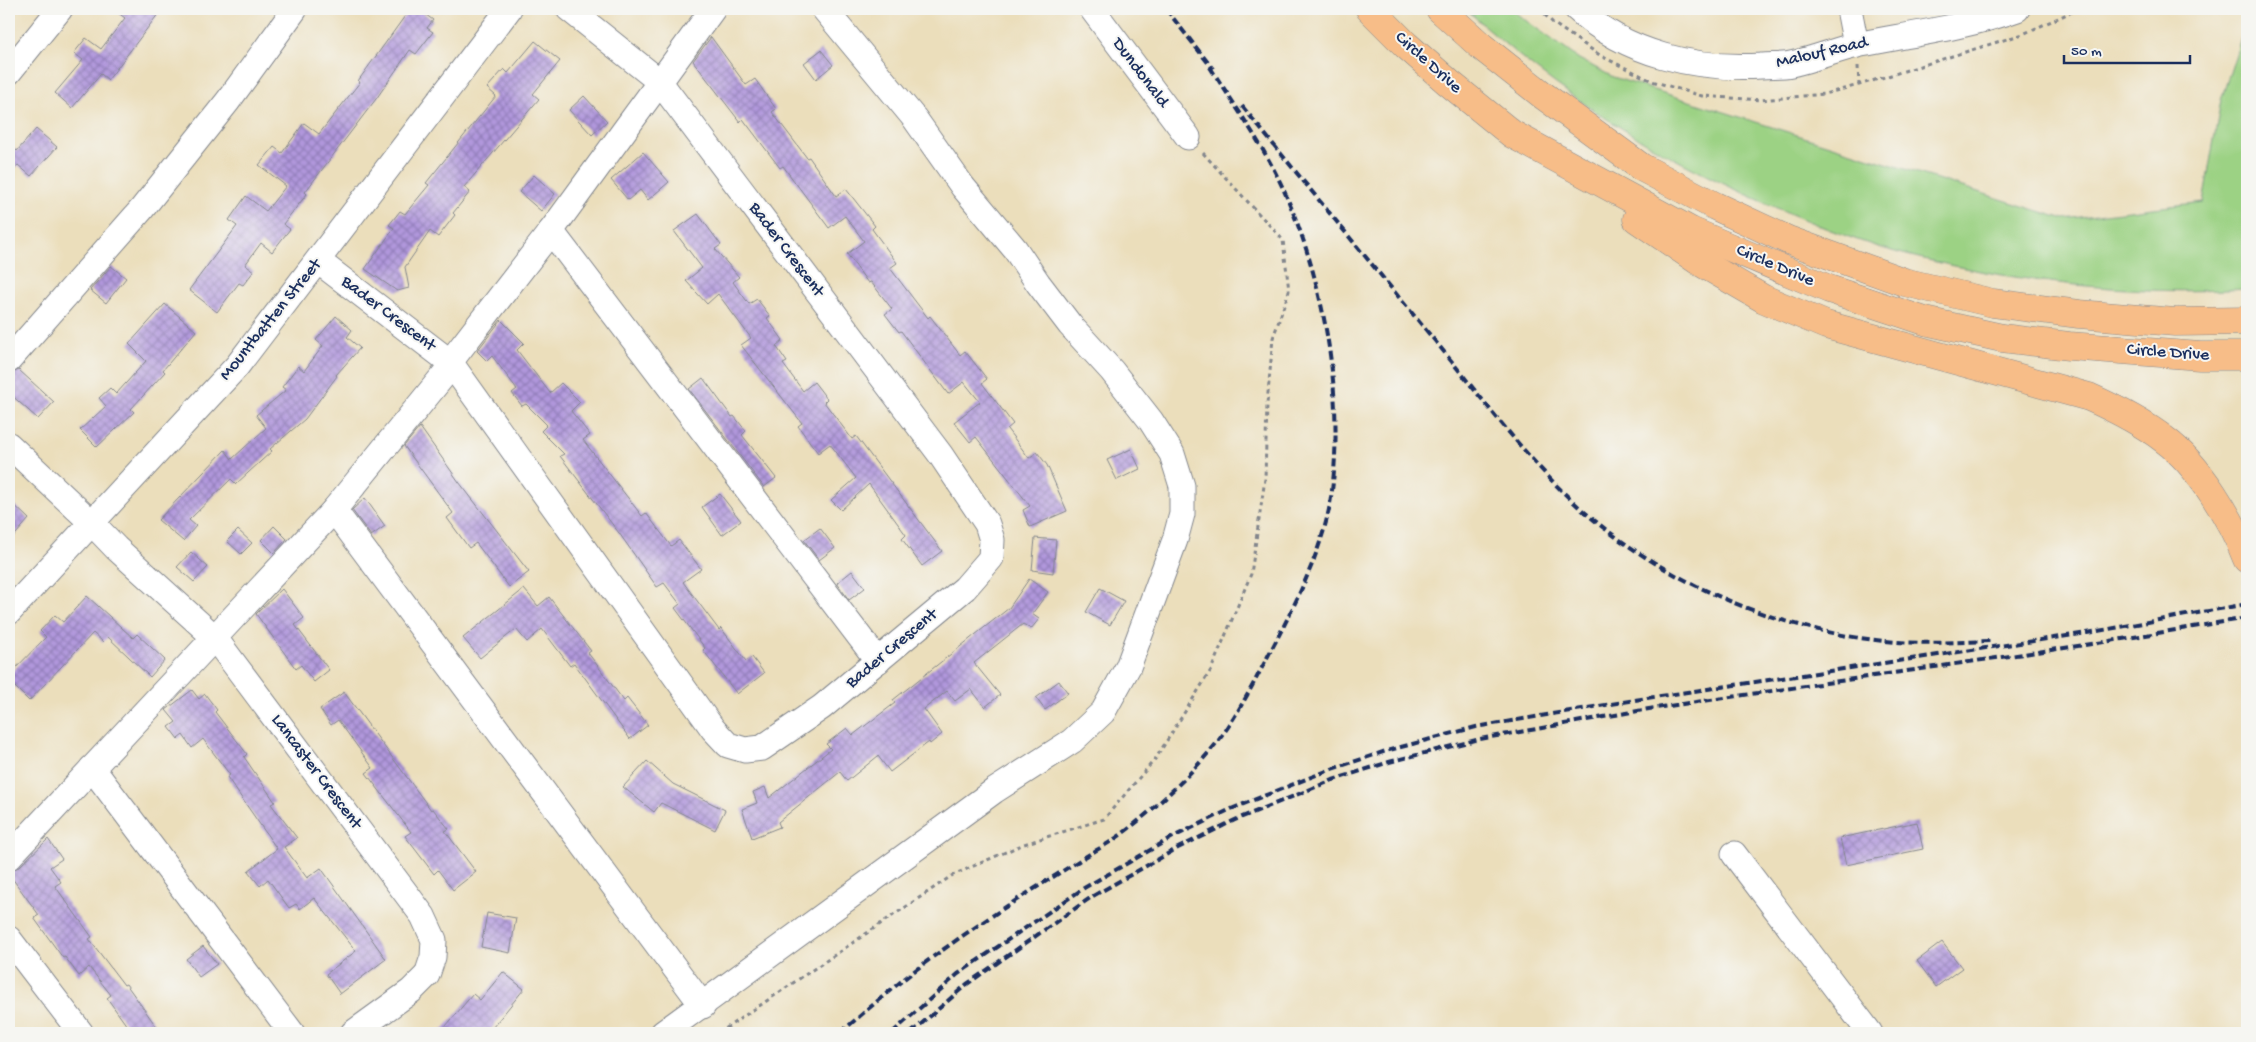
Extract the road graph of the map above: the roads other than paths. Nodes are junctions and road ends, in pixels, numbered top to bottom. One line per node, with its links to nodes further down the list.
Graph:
1 (60, 9): 14 (street)
2 (296, 9): 22 (street)
3 (509, 9): 19 (street, Mountbatten Street)
4 (569, 9): 15 (street, Bader Crescent)
5 (713, 9): 15 (street)
6 (824, 9): 35 (street)
7 (1092, 9): 17 (street, Dundonald)
8 (1370, 9): 16 (highway, Circle Drive)
9 (1440, 9): 20 (highway, Circle Drive)
10 (1577, 9): 13 (street, Malouf Road)
11 (1849, 9): 13 (street)
12 (2017, 9): 13 (street, Malouf Road)
13 (1856, 45)
14 (9, 72)
15 (659, 81): 18 (street); 30 (street, Bader Crescent)
16 (1512, 134): 21 (highway, Circle Drive); 27 (highway)
17 (1188, 137)
18 (551, 231): 23 (street); 30 (street)
19 (318, 262): 23 (street, Bader Crescent); 26 (street, Mountbatten Street)
20 (2247, 321)
21 (2247, 356)
22 (9, 360)
23 (451, 364): 25 (street); 30 (street, Bader Crescent)
24 (9, 445): 26 (street, Lancaster Crescent)
25 (334, 510): 29 (street); 35 (street)
26 (92, 523): 28 (street, Mountbatten Street); 29 (street, Lancaster Crescent)
27 (2247, 559)
28 (9, 612)
29 (214, 637): 31 (street); 38 (street, Lancaster Crescent)
30 (878, 661)
31 (92, 768): 33 (street); 37 (street)
32 (1734, 854): 40 (street)
33 (9, 857)
34 (9, 939): 36 (street)
35 (703, 1006): 39 (street)
36 (81, 1033)
37 (292, 1033)
38 (353, 1033)
39 (663, 1033)
40 (1870, 1033)

